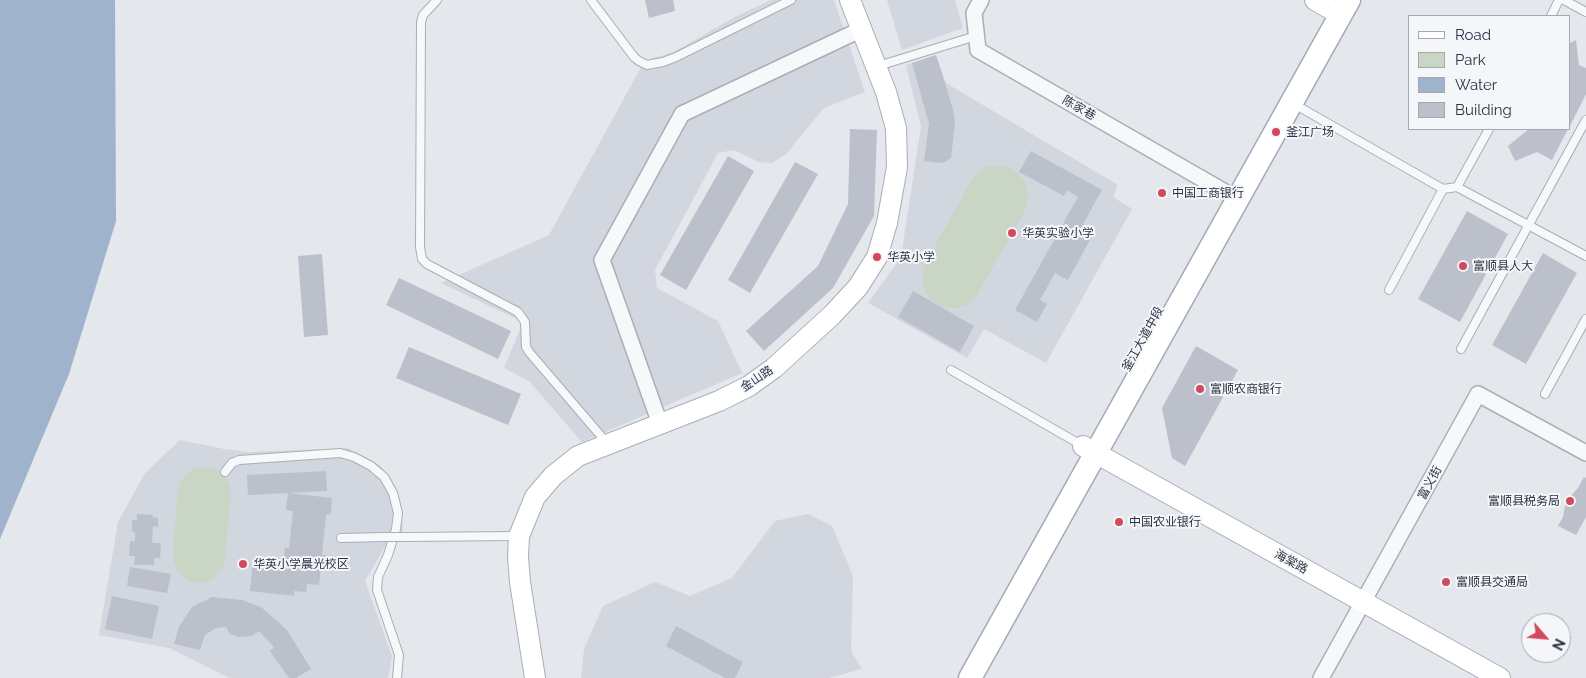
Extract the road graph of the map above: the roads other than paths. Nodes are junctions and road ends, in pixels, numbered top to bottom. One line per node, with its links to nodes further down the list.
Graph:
1 (437, 0): 28 (lane)
2 (591, 0): 3 (lane)
3 (790, 0)
4 (850, 0): 11 (street, 金山路)
5 (981, 0): 12 (street, 陈家巷)
6 (1559, 0): 10 (lane)
7 (1564, 0): 9 (lane)
8 (1337, 3): 14 (main road, 釜江大道中段); 19 (main road, 釜江大道中段)
9 (1586, 12)
10 (1551, 15)
11 (862, 29): 13 (street, 金山路); 27 (street)
12 (976, 36): 13 (lane); 19 (street, 陈家巷)
13 (876, 67): 27 (street, 金山路)
14 (1292, 102): 18 (lane); 29 (main road, 釜江大道中段)
15 (1586, 120): 20 (lane)
16 (1488, 130): 17 (lane)
17 (1457, 187): 18 (lane); 20 (lane)
18 (1443, 189): 22 (lane)
19 (1225, 192): 29 (main road, 釜江大道中段)
20 (1529, 226): 21 (lane); 24 (lane)
21 (1586, 256)
22 (1388, 290)
23 (1586, 320): 26 (lane)
24 (1461, 348)
25 (951, 370): 29 (lane)
26 (1545, 394)
27 (660, 424): 28 (street, 金山路)
28 (607, 444): 32 (street, 金山路)
29 (1090, 449): 34 (street, 海棠路); 37 (main road, 釜江大道中段); 38 (main road, 釜江大道中段)
30 (1586, 453): 34 (street, 富义街)
31 (225, 472): 35 (lane)
32 (519, 536): 33 (lane, bridge); 36 (street, 金山路)
33 (341, 538)
34 (1364, 602): 39 (street, 富义街); 40 (street, 海棠路)
35 (397, 678)
36 (535, 678)
37 (953, 678)
38 (970, 678)
39 (1322, 678)
40 (1500, 678)

